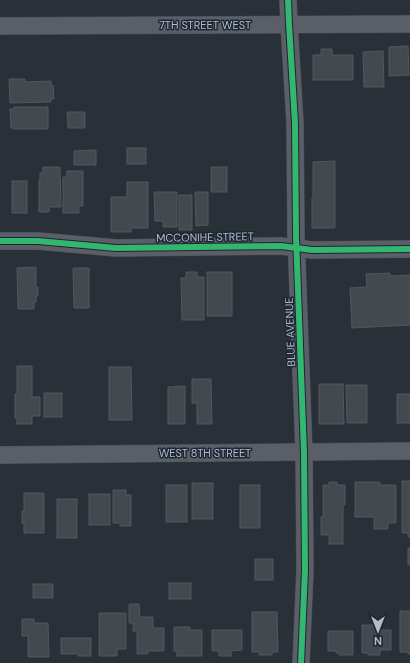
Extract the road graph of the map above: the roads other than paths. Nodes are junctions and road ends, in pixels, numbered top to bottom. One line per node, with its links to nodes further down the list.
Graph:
1 (288, 0): 2 (street, BLUE AVENUE)
2 (288, 24): 3 (street, 7TH STREET WEST); 4 (street, 7TH STREET WEST); 6 (street, BLUE AVENUE)
3 (410, 24)
4 (0, 26)
5 (0, 241): 6 (street, MCCONIHE STREET)
6 (296, 248): 7 (street, MCCONIHE STREET); 9 (street, BLUE AVENUE)
7 (410, 249)
8 (410, 451): 9 (street, WEST 8TH STREET)
9 (304, 453): 10 (street, WEST 8TH STREET); 11 (street, BLUE AVENUE)
10 (0, 455)
11 (301, 663)

